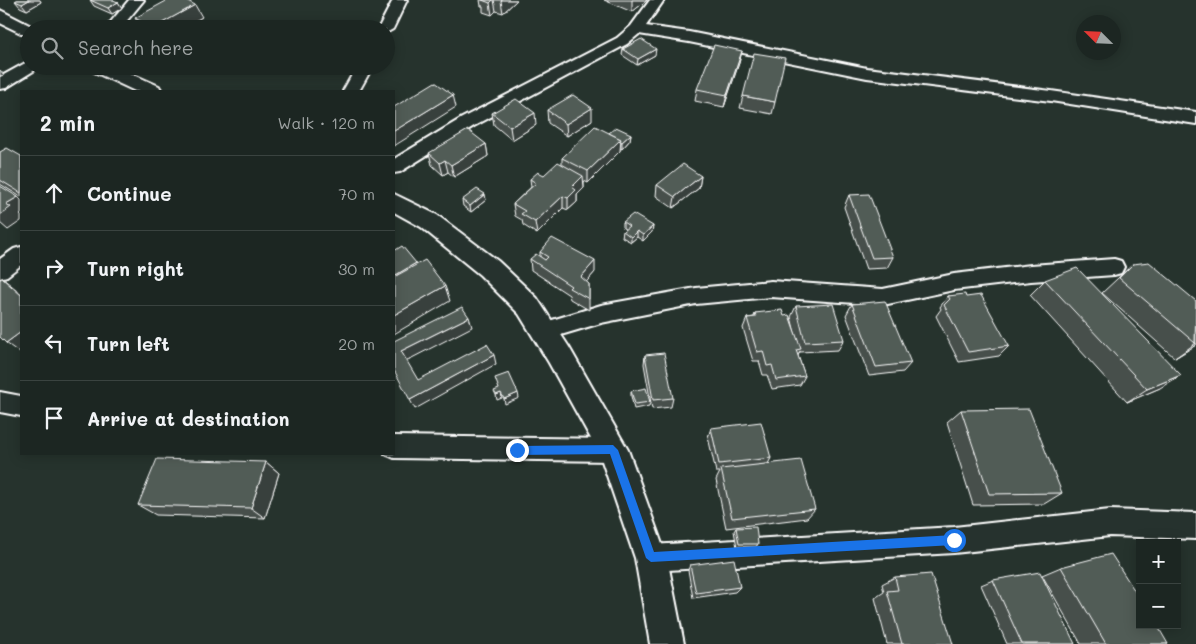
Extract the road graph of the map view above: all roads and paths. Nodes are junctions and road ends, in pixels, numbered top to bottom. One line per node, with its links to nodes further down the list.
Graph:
1 (137, 0): 5 (street)
2 (400, 0): 6 (street)
3 (657, 0): 8 (street)
4 (0, 16): 7 (street)
5 (120, 20)
6 (390, 20)
7 (20, 26)
8 (636, 29): 15 (street); 16 (street)
9 (20, 72): 12 (street)
10 (117, 75): 13 (street)
11 (360, 75): 14 (street)
12 (0, 84)
13 (150, 90)
14 (353, 90)
15 (1196, 118)
16 (395, 166)
17 (395, 203): 21 (street)
18 (20, 256): 20 (street)
19 (1114, 267): 21 (street)
20 (0, 270)
21 (544, 331): 23 (street)
22 (395, 448): 23 (street)
23 (613, 450): 25 (street)
24 (1196, 526): 25 (street)
25 (651, 558): 26 (street)
26 (666, 644)

